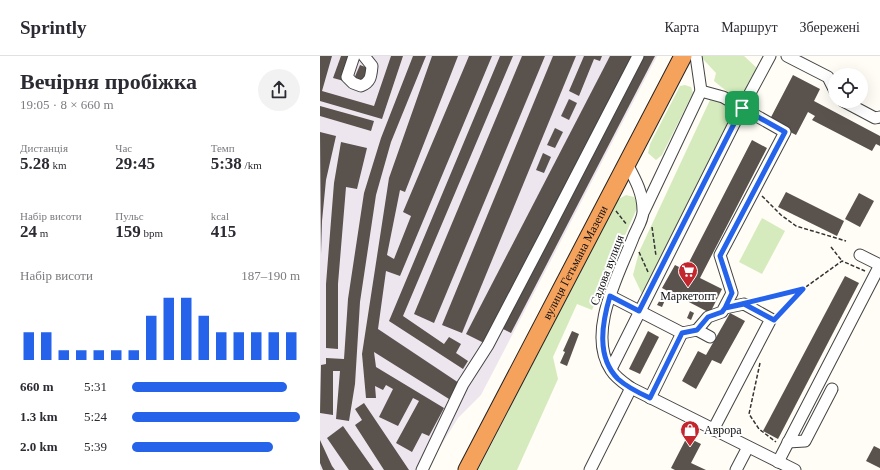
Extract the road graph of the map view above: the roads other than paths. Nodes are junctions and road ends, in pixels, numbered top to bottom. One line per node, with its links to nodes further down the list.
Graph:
1 (354, 56): 2 (street)
2 (364, 56)
3 (638, 56): 30 (street)
4 (684, 56): 13 (highway, вулиця Гетьмана Мазепи)
5 (696, 56): 9 (street)
6 (770, 56): 10 (street)
7 (787, 56): 8 (street)
8 (828, 77)
9 (701, 91): 10 (street); 14 (street, Садова вулиця)
10 (742, 108): 17 (street); 18 (street)
11 (856, 108): 12 (street)
12 (880, 117)
13 (628, 164): 14 (street); 31 (highway, вулиця Гетьмана Мазепи)
14 (644, 211): 16 (street, Садова вулиця)
15 (860, 255): 27 (street)
16 (610, 296): 18 (street); 22 (street, Садова вулиця)
17 (725, 308): 19 (street); 26 (street)
18 (639, 311): 20 (street); 22 (street)
19 (697, 330): 20 (street); 21 (street)
20 (682, 333): 25 (street)
21 (710, 337)
22 (611, 370): 23 (street, Садова вулиця)
23 (631, 388): 25 (street, Садова вулиця); 32 (street)
24 (832, 389): 27 (street)
25 (650, 398): 26 (street, Садова вулиця)
26 (713, 430): 28 (street, Садова вулиця)
27 (786, 446): 29 (street)
28 (748, 447): 29 (street, Садова вулиця); 33 (street)
29 (778, 462): 34 (street, Садова вулиця)
30 (422, 470)
31 (467, 470)
32 (590, 470)
33 (736, 470)
34 (795, 470)

